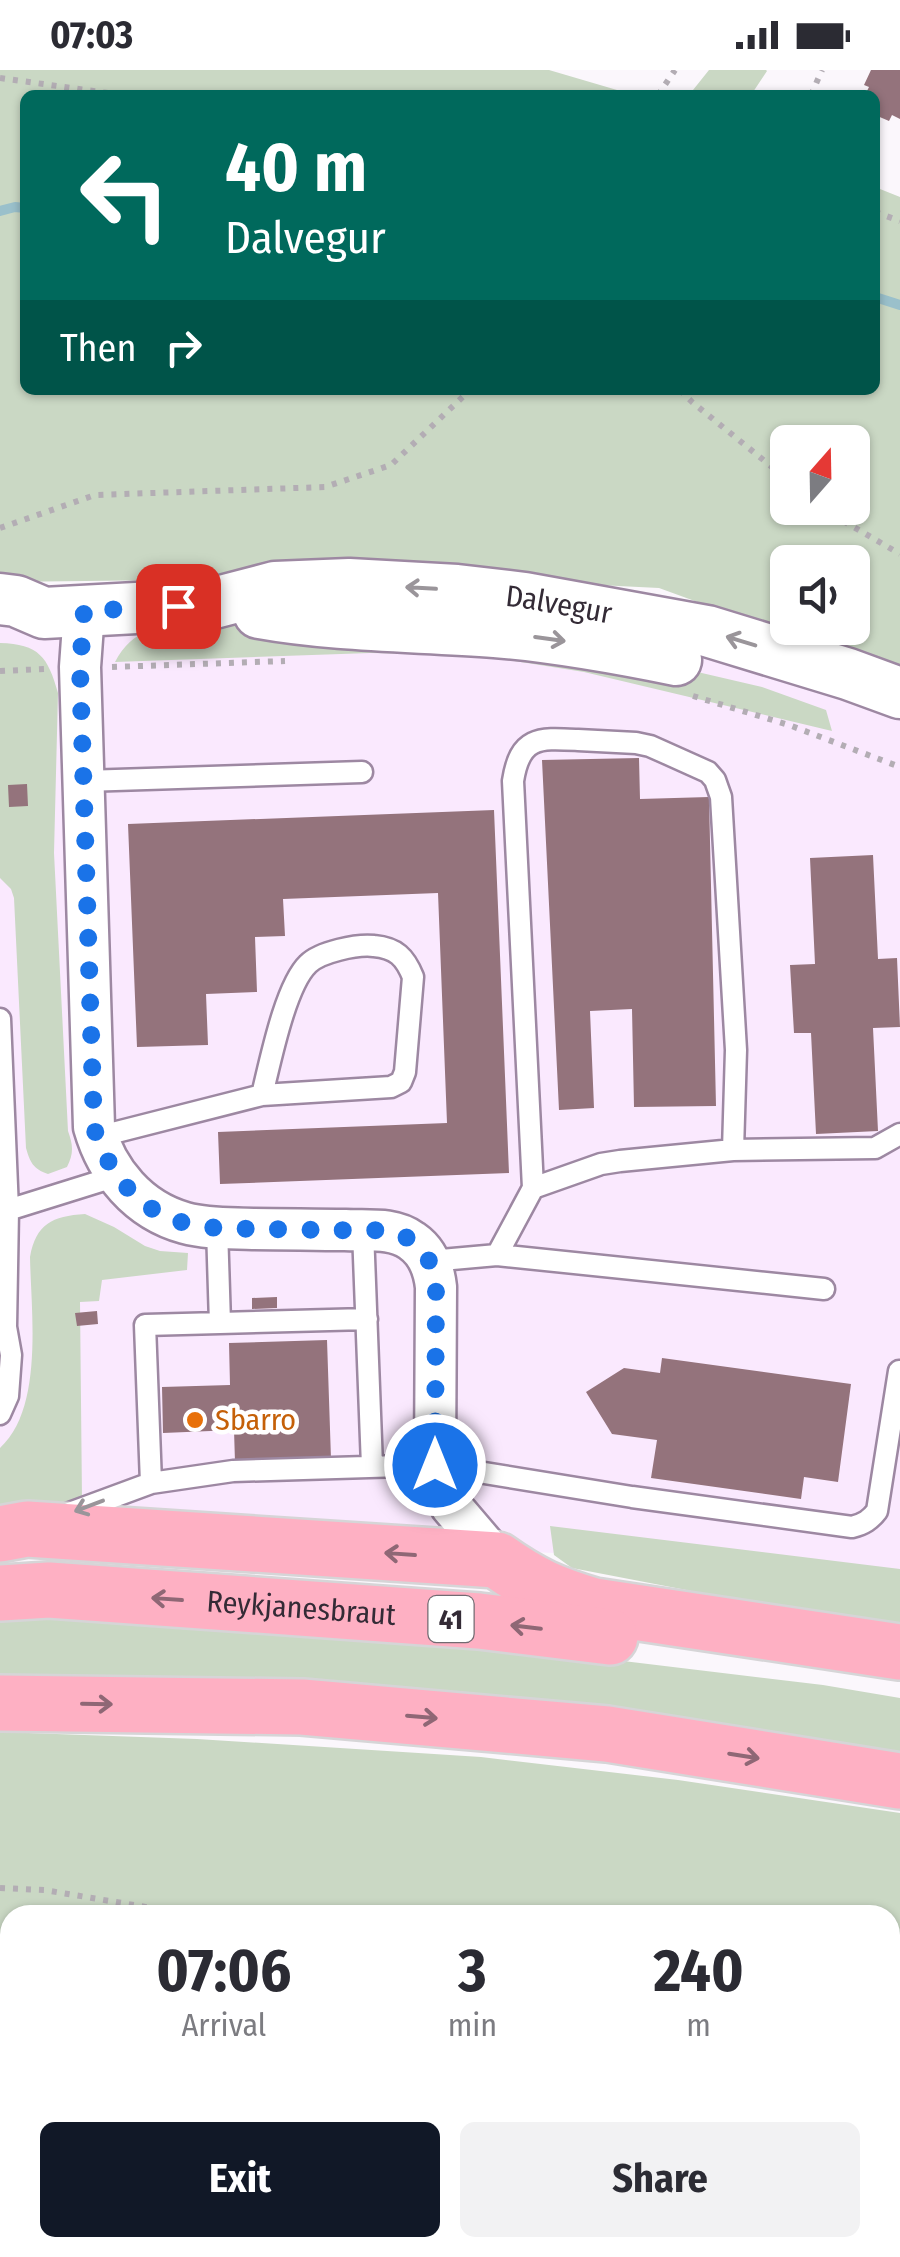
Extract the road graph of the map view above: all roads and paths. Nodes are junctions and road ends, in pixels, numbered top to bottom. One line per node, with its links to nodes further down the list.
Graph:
1 (0, 78): 2 (path)
2 (86, 90)
3 (465, 395): 7 (path)
4 (685, 395): 5 (path)
5 (770, 465)
6 (850, 525): 8 (path)
7 (0, 528)
8 (900, 554)
9 (210, 604): 10 (street, Dalvegur); 15 (street, Dalvegur, one-way to 9); 17 (street, Dalvegur, one-way to 17)
10 (42, 608): 11 (street, Dalvegur); 13 (street)
11 (0, 635)
12 (292, 661): 13 (path)
13 (80, 668): 14 (path); 20 (street)
14 (0, 671)
15 (900, 693)
16 (686, 694): 18 (path)
17 (900, 726)
18 (900, 767)
19 (362, 772): 20 (lane)
20 (84, 781): 24 (street)
21 (0, 1019): 28 (lane)
22 (262, 1095): 22 (lane); 24 (lane)
23 (900, 1134): 25 (lane)
24 (97, 1137): 26 (street)
25 (733, 1150): 27 (lane); 27 (lane)
26 (116, 1176): 28 (lane); 29 (street)
27 (533, 1188): 31 (lane)
28 (8, 1210): 36 (lane)
29 (217, 1228): 30 (street); 35 (lane)
30 (363, 1231): 32 (street); 34 (lane)
31 (497, 1255): 32 (lane); 33 (lane)
32 (430, 1261): 39 (street)
33 (824, 1289)
34 (366, 1319): 35 (lane); 40 (lane)
35 (220, 1324): 41 (lane)
36 (3, 1330): 38 (lane)
37 (899, 1371): 39 (lane)
38 (0, 1414)
39 (435, 1465): 40 (lane); 43 (street)
40 (372, 1466): 41 (lane)
41 (150, 1483): 42 (lane, one-way to 42)
42 (14, 1532): 43 (highway, one-way to 42)
43 (497, 1560): 45 (highway)
44 (0, 1593): 46 (highway, Reykjanesbraut / 41, one-way to 44)
45 (900, 1652)
46 (900, 1679)
47 (0, 1703): 48 (highway, one-way to 48)
48 (900, 1781)
49 (0, 1888): 50 (path)
50 (134, 1905)

